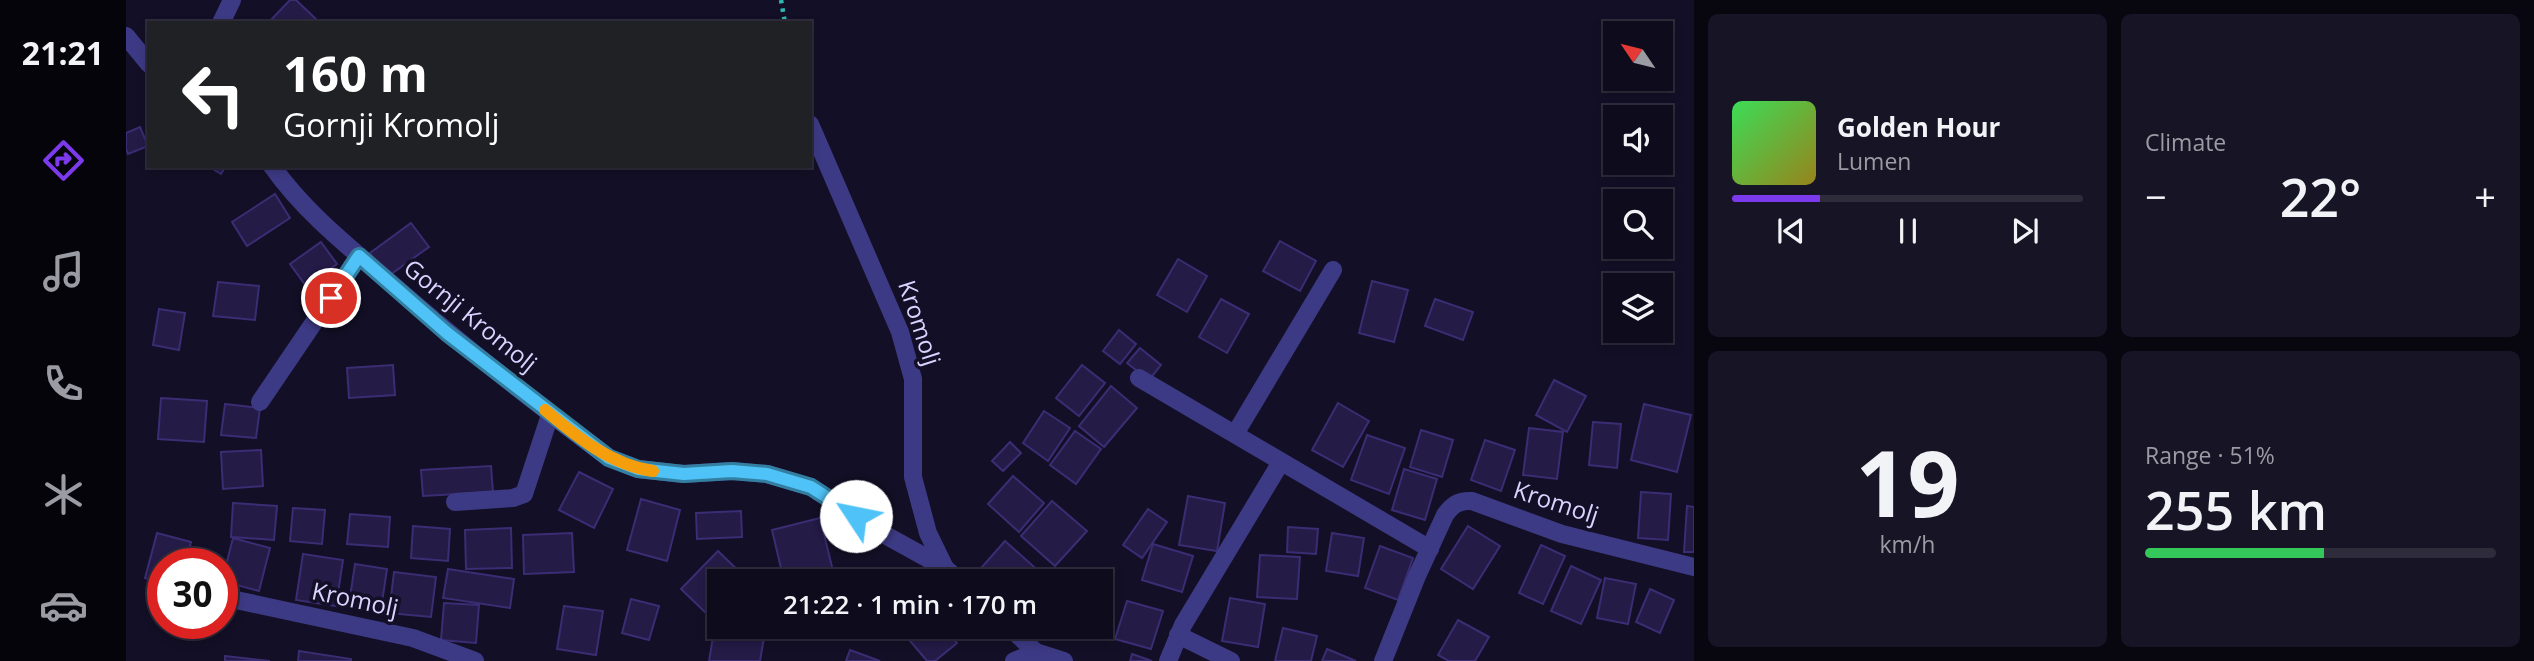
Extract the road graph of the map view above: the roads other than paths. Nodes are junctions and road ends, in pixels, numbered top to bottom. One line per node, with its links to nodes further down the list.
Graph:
1 (232, 0): 2 (street)
2 (222, 21)
3 (126, 36): 4 (street)
4 (147, 62)
5 (812, 129): 17 (street, Kromolj)
6 (273, 168): 7 (street, Gornji Kromolj)
7 (359, 256): 10 (street); 11 (street, Gornji Kromolj)
8 (1332, 270): 12 (street)
9 (1139, 378): 12 (street)
10 (260, 402)
11 (550, 415): 14 (street); 17 (street, Gornji Kromolj)
12 (1235, 435): 13 (street)
13 (1281, 462): 15 (street); 19 (street)
14 (454, 502)
15 (1430, 550): 16 (street, Kromolj); 27 (street, Kromolj)
16 (1694, 567)
17 (945, 568)
18 (238, 600): 22 (street, Kromolj)
19 (1178, 635): 25 (street); 26 (street)
20 (1022, 639): 21 (street)
21 (1036, 652): 23 (street); 24 (street)
22 (475, 661)
23 (1014, 661)
24 (1064, 661)
25 (1168, 661)
26 (1231, 661)
27 (1383, 661)

